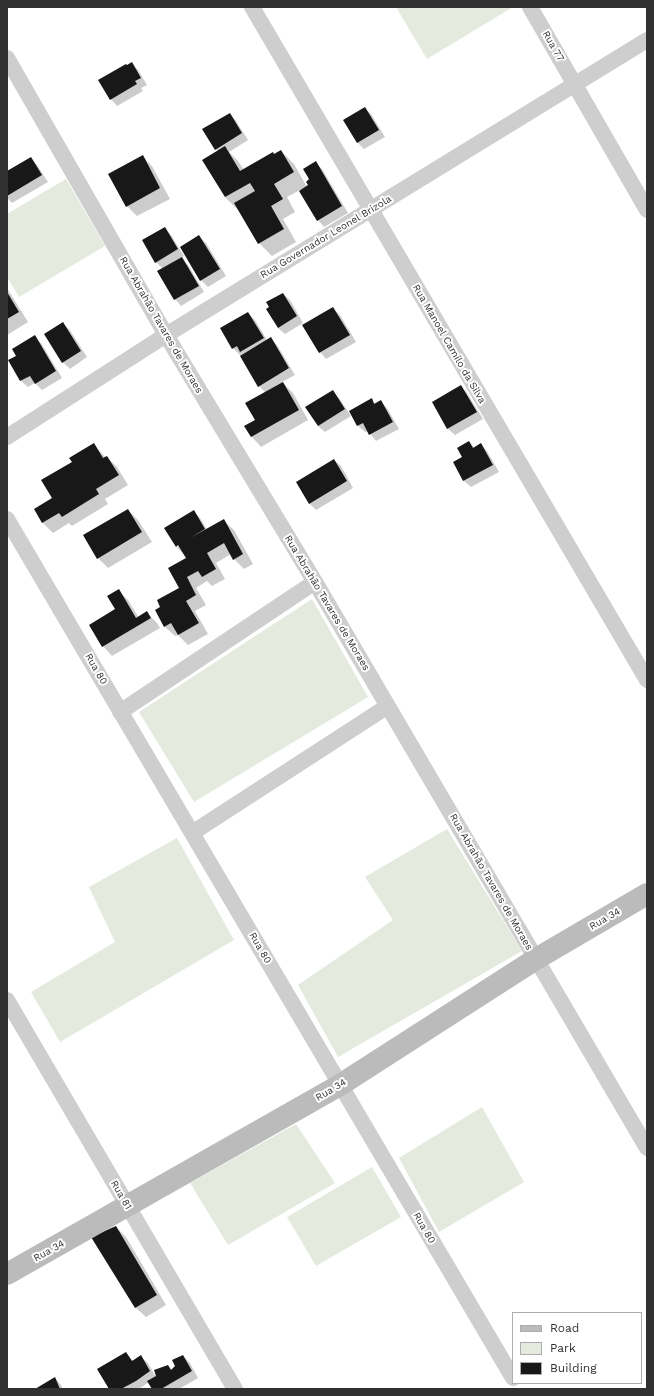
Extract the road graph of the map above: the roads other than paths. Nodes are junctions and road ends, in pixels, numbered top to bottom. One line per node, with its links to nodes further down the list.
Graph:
1 (252, 7): 6 (street, Rua Manoel Camilo da Silva)
2 (530, 7): 5 (street, Rua 77)
3 (647, 40): 5 (street, Rua Governador Leonel Brizola)
4 (7, 58): 8 (street, Rua Abrahão Tavares de Moraes)
5 (575, 85): 6 (street, Rua Governador Leonel Brizola); 7 (street, Rua 77)
6 (370, 210): 8 (street, Rua Governador Leonel Brizola); 12 (street, Rua Manoel Camilo da Silva)
7 (647, 210)
8 (166, 334): 9 (street, Rua Governador Leonel Brizola); 11 (street, Rua Abrahão Tavares de Moraes)
9 (7, 437)
10 (7, 519): 14 (street, Rua 80)
11 (315, 582): 13 (street, Rua Abrahão Tavares de Moraes); 14 (street)
12 (647, 680)
13 (388, 706): 15 (street); 17 (street, Rua Abrahão Tavares de Moraes)
14 (120, 712): 15 (street, Rua 80)
15 (192, 833): 19 (street, Rua 80)
16 (647, 894): 17 (street, Rua 34)
17 (536, 959): 19 (street, Rua 34); 20 (street, Rua Abrahão Tavares de Moraes)
18 (7, 1000): 21 (street, Rua 81)
19 (340, 1085): 21 (street, Rua 34); 23 (street, Rua 80)
20 (647, 1148)
21 (128, 1207): 22 (street, Rua 34); 24 (street, Rua 81)
22 (7, 1274)
23 (512, 1376)
24 (235, 1389)

